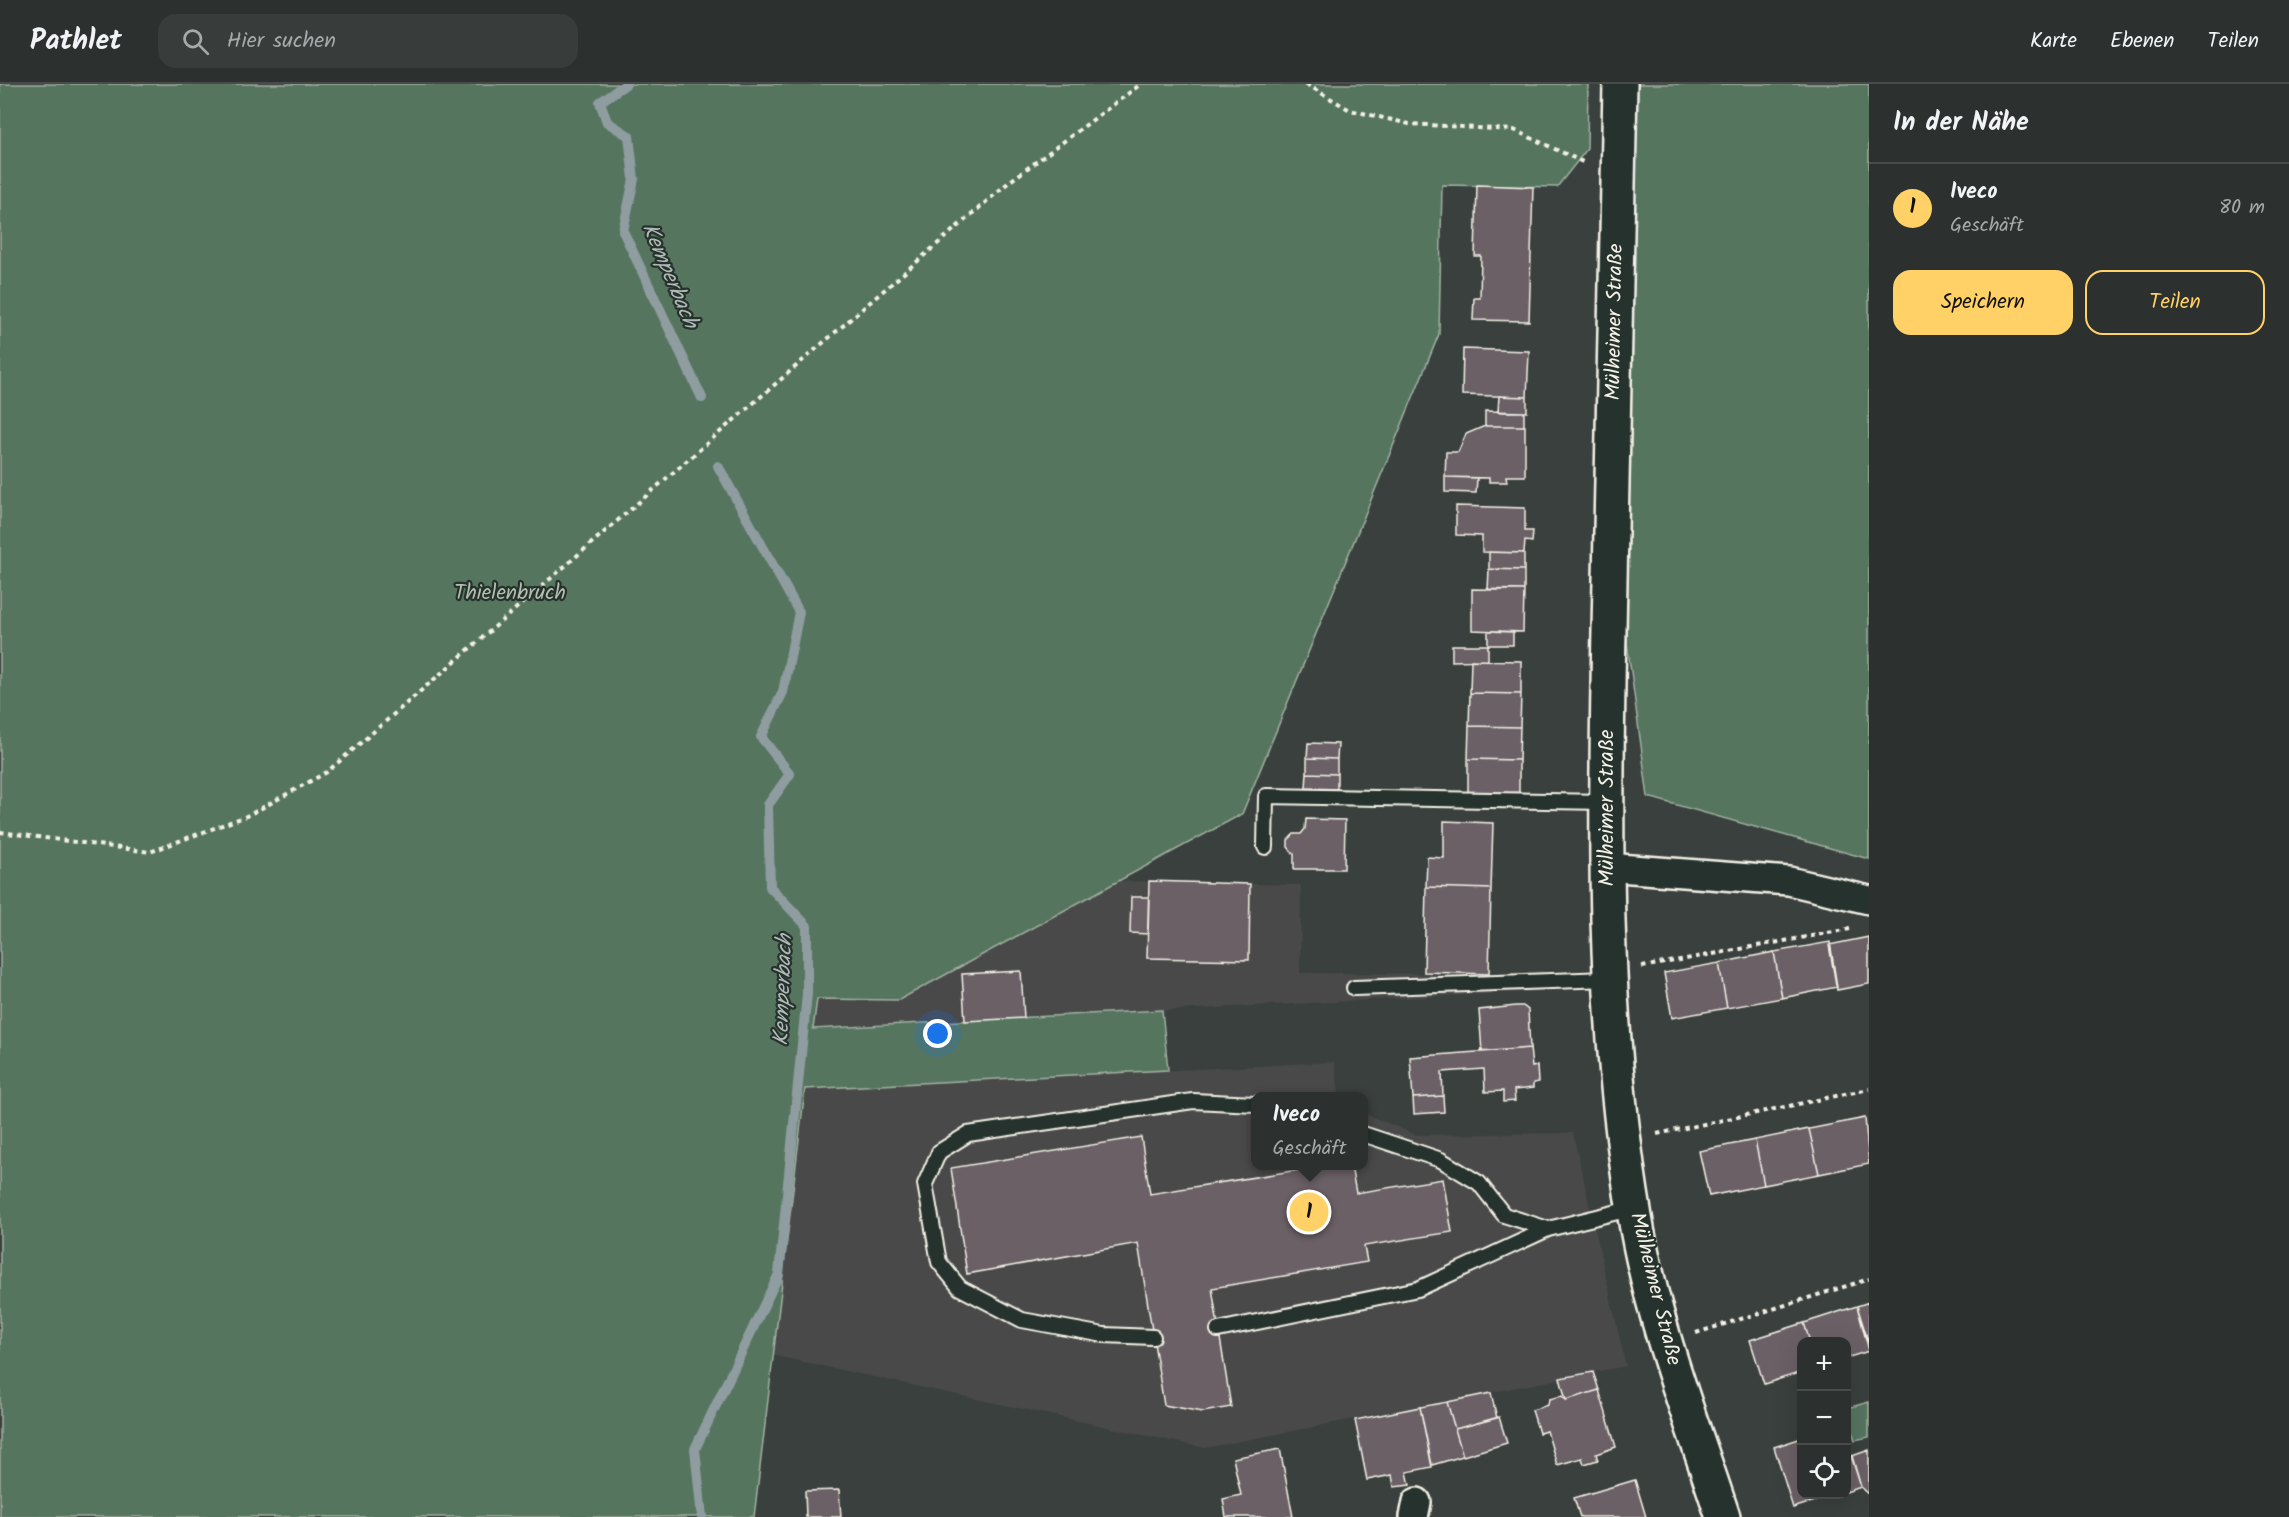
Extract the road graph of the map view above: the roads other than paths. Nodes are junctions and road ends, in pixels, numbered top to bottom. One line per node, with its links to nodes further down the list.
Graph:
1 (1620, 84): 2 (main road, Mülheimer Straße)
2 (1606, 802): 3 (lane); 4 (main road, Mülheimer Straße)
3 (1265, 847)
4 (1606, 867): 5 (street); 6 (main road, Mülheimer Straße)
5 (1867, 900)
6 (1608, 979): 7 (lane); 10 (main road, Mülheimer Straße)
7 (1354, 988)
8 (1251, 1104): 13 (lane)
9 (1368, 1136): 11 (lane)
10 (1634, 1208): 11 (lane); 14 (main road, Mülheimer Straße)
11 (1548, 1229): 12 (lane)
12 (1218, 1330)
13 (1153, 1337)
14 (1723, 1517)

